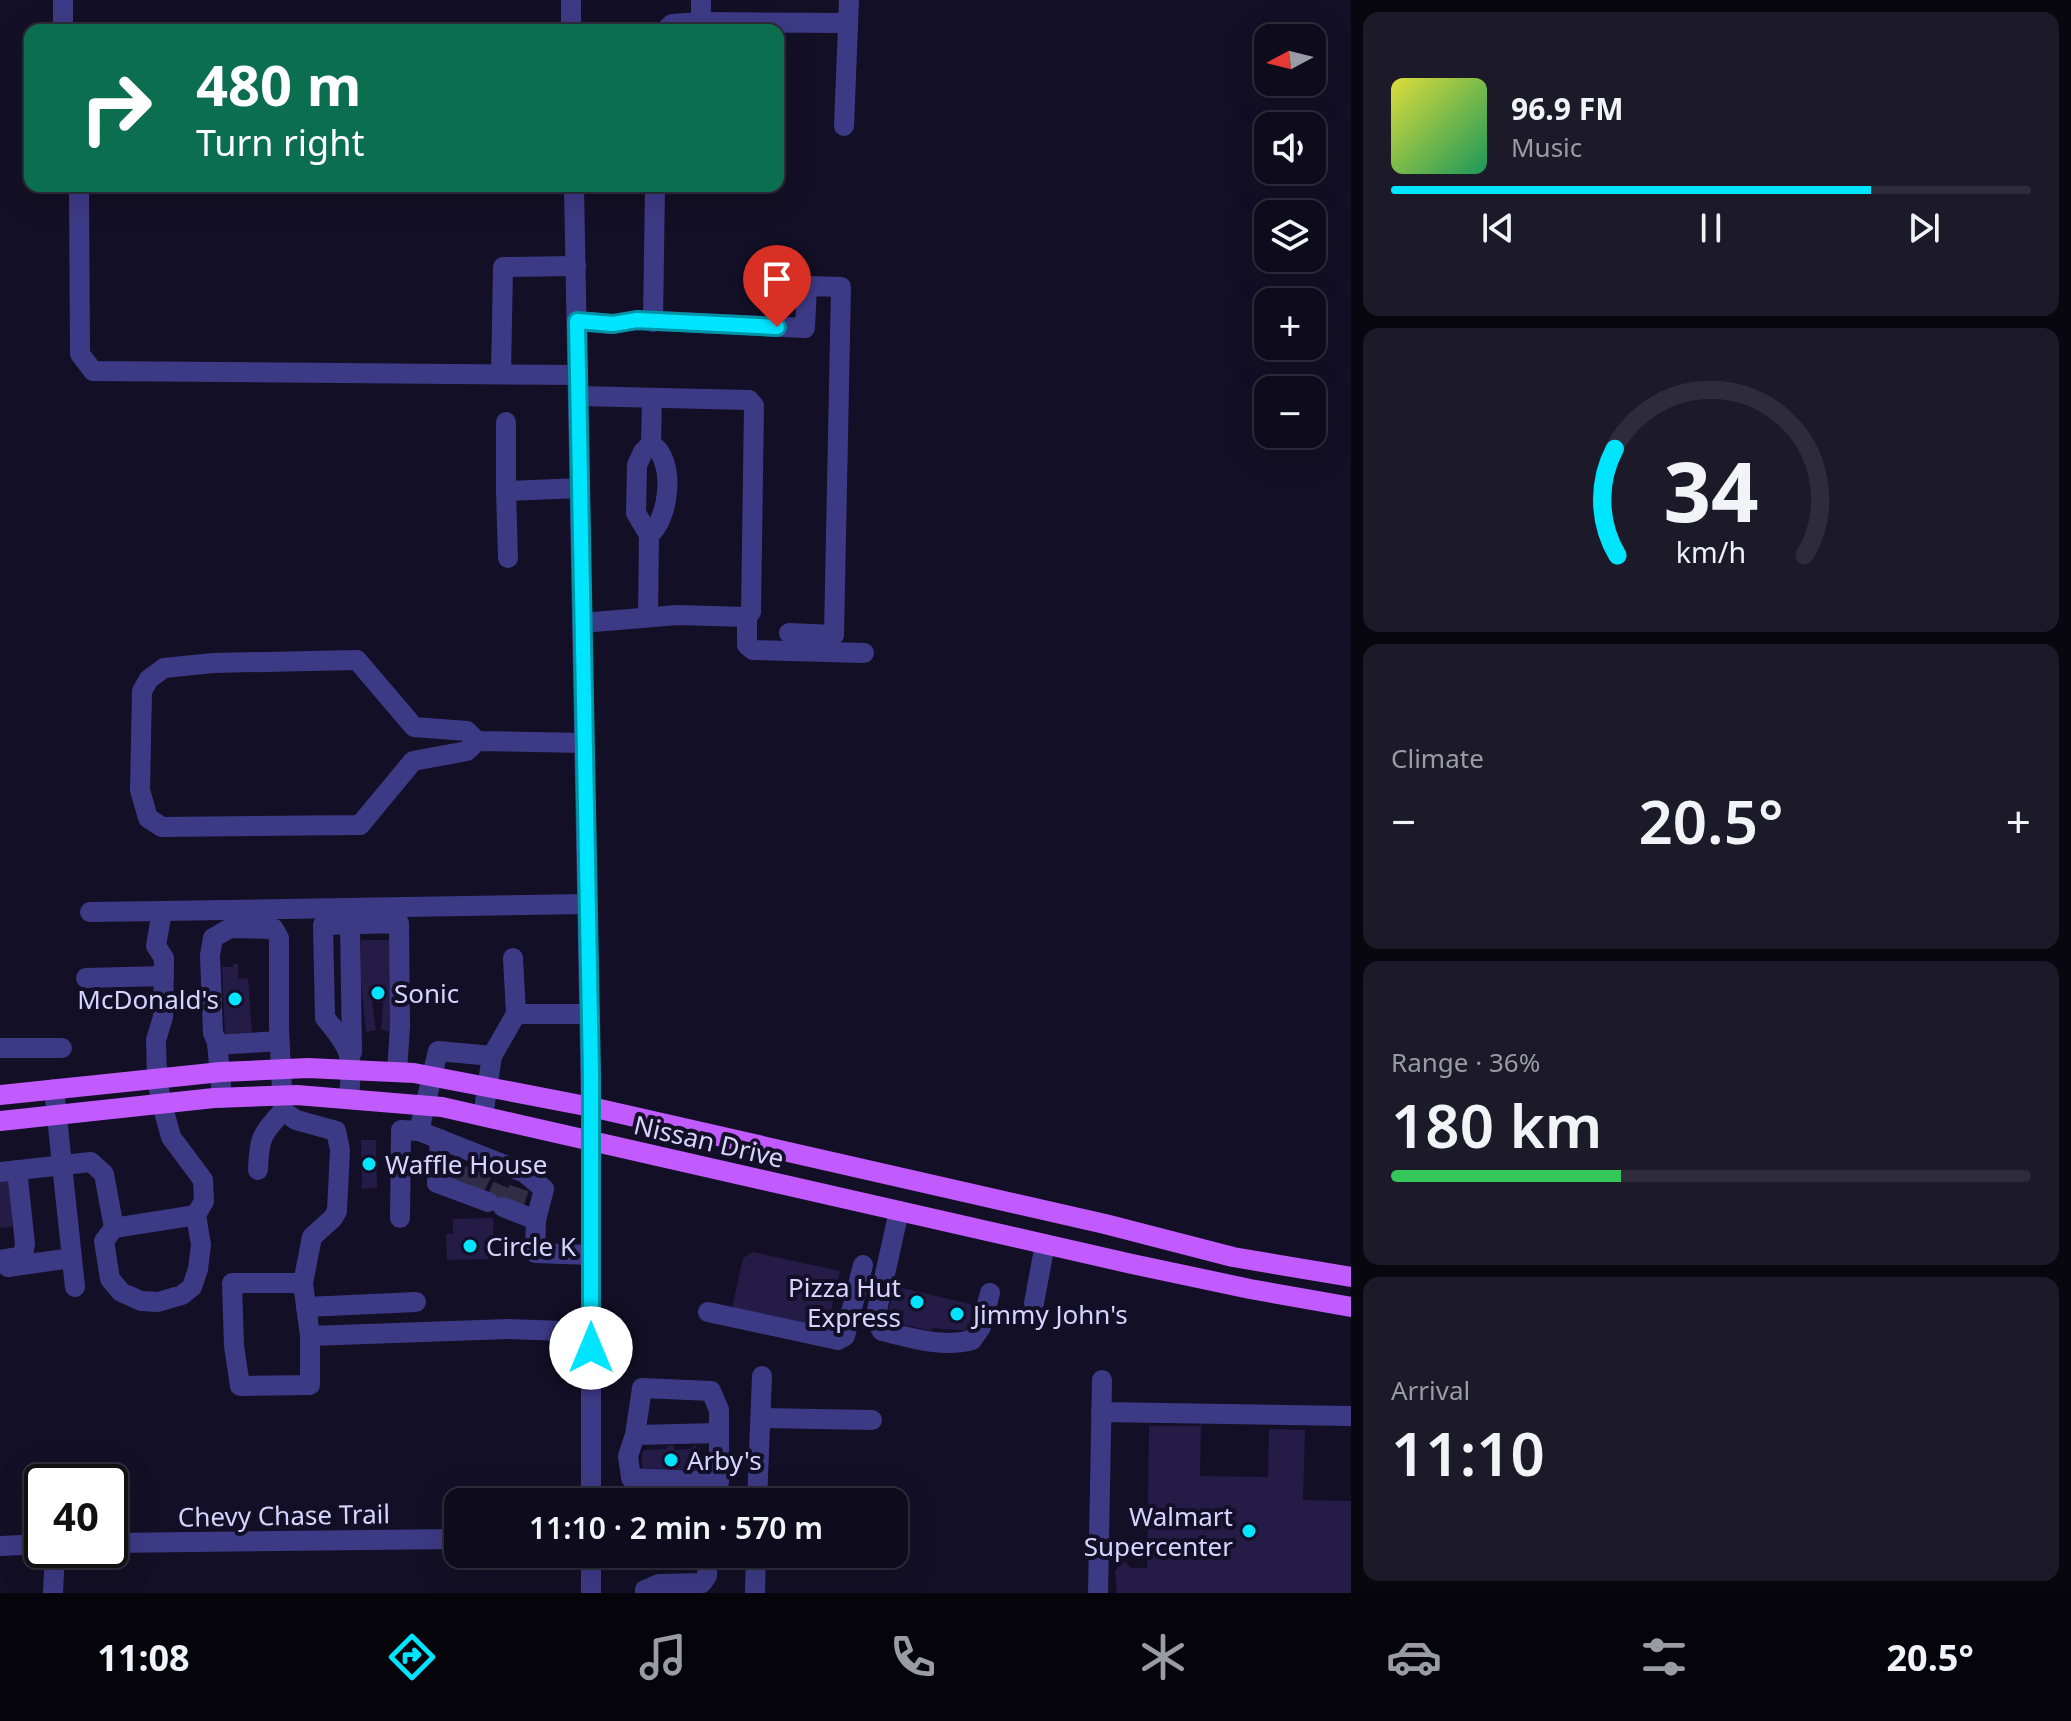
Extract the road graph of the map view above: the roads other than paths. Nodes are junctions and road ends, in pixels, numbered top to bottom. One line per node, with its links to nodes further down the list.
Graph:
1 (63, 0): 7 (street)
2 (571, 0): 8 (street)
3 (701, 0): 5 (street)
4 (849, 0): 6 (street)
5 (701, 22): 6 (street); 9 (street)
6 (848, 23): 10 (street)
7 (63, 24)
8 (571, 24)
9 (672, 24)
10 (844, 126)
11 (79, 192): 17 (street)
12 (574, 192): 14 (street)
13 (655, 192): 16 (street)
14 (576, 266): 15 (street); 17 (street)
15 (577, 321): 16 (street); 18 (street)
16 (653, 322): 29 (street)
17 (501, 374): 18 (street)
18 (578, 385): 19 (street); 22 (street)
19 (652, 398): 21 (street); 27 (street)
20 (506, 422): 23 (street)
21 (651, 444): 24 (street); 24 (street)
22 (580, 488): 23 (street); 28 (street)
23 (506, 491): 25 (street)
24 (649, 535): 26 (street)
25 (508, 558)
26 (648, 617): 27 (street); 28 (street)
27 (747, 617): 30 (street)
28 (582, 623): 32 (street)
29 (789, 633)
30 (864, 653)
31 (477, 741): 31 (street); 32 (street)
32 (584, 743): 33 (street)
33 (587, 904): 36 (street); 44 (street)
34 (162, 911): 35 (street); 38 (street); 41 (street)
35 (90, 912)
36 (400, 915): 37 (street); 39 (street); 53 (street)
37 (323, 916): 38 (street); 39 (street); 50 (street)
38 (274, 919): 45 (street); 46 (street)
39 (350, 924): 50 (street)
40 (513, 958): 43 (street)
41 (164, 976): 42 (street); 55 (street)
42 (86, 978)
43 (516, 1014): 44 (street); 49 (street)
44 (589, 1014): 64 (street)
45 (279, 1041): 46 (street); 51 (street)
46 (217, 1045): 52 (street)
47 (0, 1048): 48 (street)
48 (62, 1048)
49 (492, 1056): 54 (street); 56 (street)
50 (351, 1063): 51 (main road, Nissan Drive); 53 (main road, Nissan Drive); 60 (street)
51 (280, 1070): 52 (main road, Nissan Drive); 61 (street)
52 (221, 1072): 55 (main road, Nissan Drive); 59 (street)
53 (397, 1072): 54 (main road, Nissan Drive)
54 (433, 1077): 56 (main road, Nissan Drive); 63 (street)
55 (157, 1079): 57 (main road, Nissan Drive); 62 (street)
56 (489, 1087): 64 (main road, Nissan Drive); 66 (street)
57 (54, 1089): 58 (main road, Nissan Drive); 65 (street)
58 (0, 1095)
59 (222, 1098): 61 (main road, Nissan Drive); 62 (main road, Nissan Drive)
60 (349, 1099): 61 (main road, Nissan Drive); 63 (main road, Nissan Drive)
61 (282, 1103): 73 (street); 88 (street)
62 (162, 1104): 65 (main road, Nissan Drive); 76 (street)
63 (427, 1105): 66 (main road, Nissan Drive); 68 (street)
64 (591, 1107): 70 (street); 87 (main road, Nissan Drive)
65 (56, 1115): 67 (main road, Nissan Drive); 71 (street)
66 (483, 1116): 70 (main road, Nissan Drive)
67 (0, 1121)
68 (419, 1131): 69 (street); 77 (street)
69 (440, 1139): 74 (street); 74 (street)
70 (590, 1140): 75 (main road, Nissan Drive); 81 (street)
71 (62, 1165): 72 (street); 79 (street); 82 (street)
72 (13, 1170): 83 (street); 84 (street)
73 (258, 1170)
74 (490, 1183): 78 (street); 78 (street)
75 (899, 1211): 80 (main road, Nissan Drive); 90 (street)
76 (196, 1215): 79 (street); 79 (street)
77 (400, 1218)
78 (536, 1220): 81 (street)
79 (114, 1228)
80 (1045, 1244): 92 (street); 95 (main road, Nissan Drive)
81 (591, 1255): 97 (street)
82 (72, 1258): 84 (street); 89 (street)
83 (0, 1260)
84 (33, 1264): 86 (street)
85 (863, 1265): 96 (street)
86 (0, 1268)
87 (1351, 1277)
88 (303, 1283): 94 (street); 99 (street)
89 (75, 1287)
90 (990, 1293)
91 (416, 1302): 93 (street)
92 (1034, 1303)
93 (373, 1304): 94 (street); 98 (street)
94 (306, 1307): 99 (street)
95 (1351, 1307)
96 (708, 1312)
97 (591, 1332): 98 (street); 108 (street)
98 (375, 1335): 99 (street)
99 (310, 1336)
100 (762, 1376): 104 (street)
101 (1102, 1380): 102 (street)
102 (1101, 1412): 103 (street); 124 (street)
103 (1351, 1416)
104 (761, 1418): 105 (street); 111 (street)
105 (872, 1420)
106 (719, 1433): 107 (street); 107 (street); 110 (street)
107 (635, 1435): 109 (street)
108 (591, 1488)
109 (680, 1488)
110 (707, 1488)
111 (758, 1488)
112 (444, 1539): 113 (street, Chevy Chase Trail)
113 (128, 1543)
114 (24, 1545): 115 (street)
115 (0, 1546)
116 (54, 1568): 120 (street)
117 (591, 1568): 121 (street)
118 (756, 1568): 123 (street)
119 (709, 1585): 122 (street)
120 (53, 1593)
121 (591, 1593)
122 (645, 1593)
123 (755, 1593)
124 (1098, 1593)

